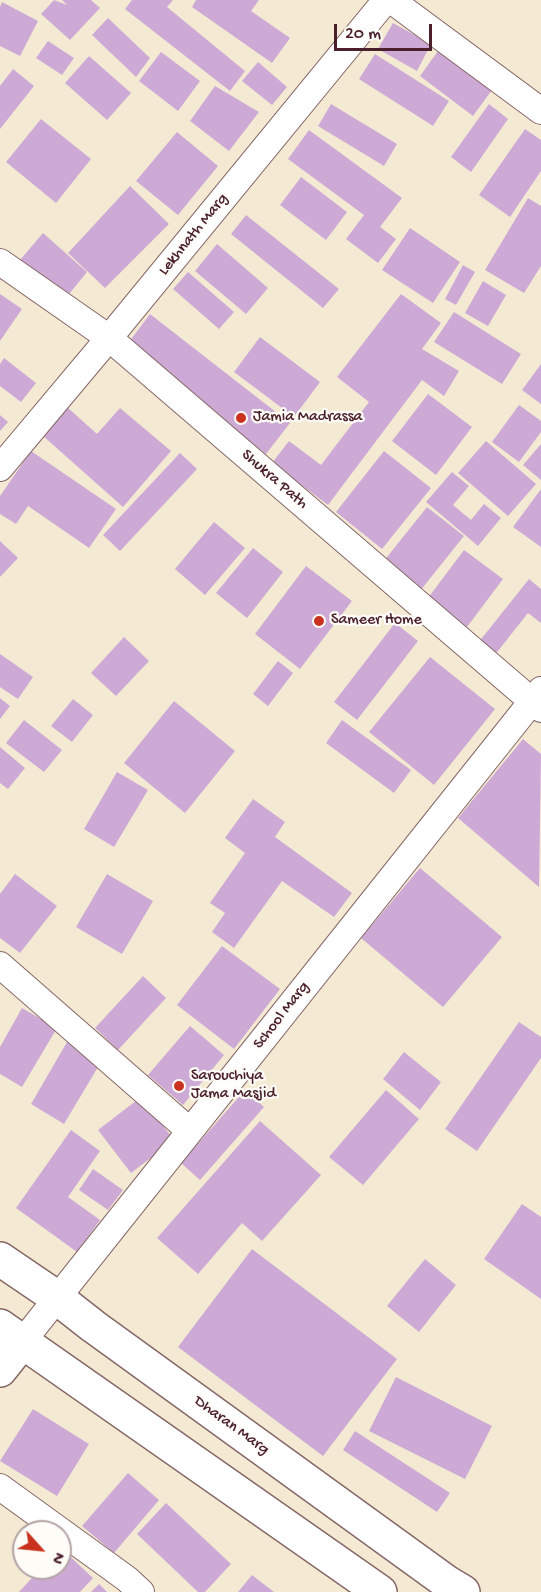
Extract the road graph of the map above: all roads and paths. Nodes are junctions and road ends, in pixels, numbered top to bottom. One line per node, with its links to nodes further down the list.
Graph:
1 (386, 0): 5 (street, Lekhnath Marg)
2 (391, 0): 3 (street)
3 (541, 111)
4 (0, 262): 5 (street, Shukra Path)
5 (109, 338): 6 (street, Lekhnath Marg); 7 (street, Shukra Path)
6 (0, 468)
7 (538, 700): 9 (street, School Marg)
8 (0, 965): 9 (street)
9 (190, 1131): 11 (street, School Marg)
10 (0, 1259): 11 (main road, Dharan Marg)
11 (56, 1297): 12 (street, School Marg); 17 (main road, Dharan Marg)
12 (11, 1334): 13 (main road); 16 (main road)
13 (0, 1370)
14 (0, 1487): 15 (street)
15 (141, 1592)
16 (380, 1592)
17 (463, 1592)

